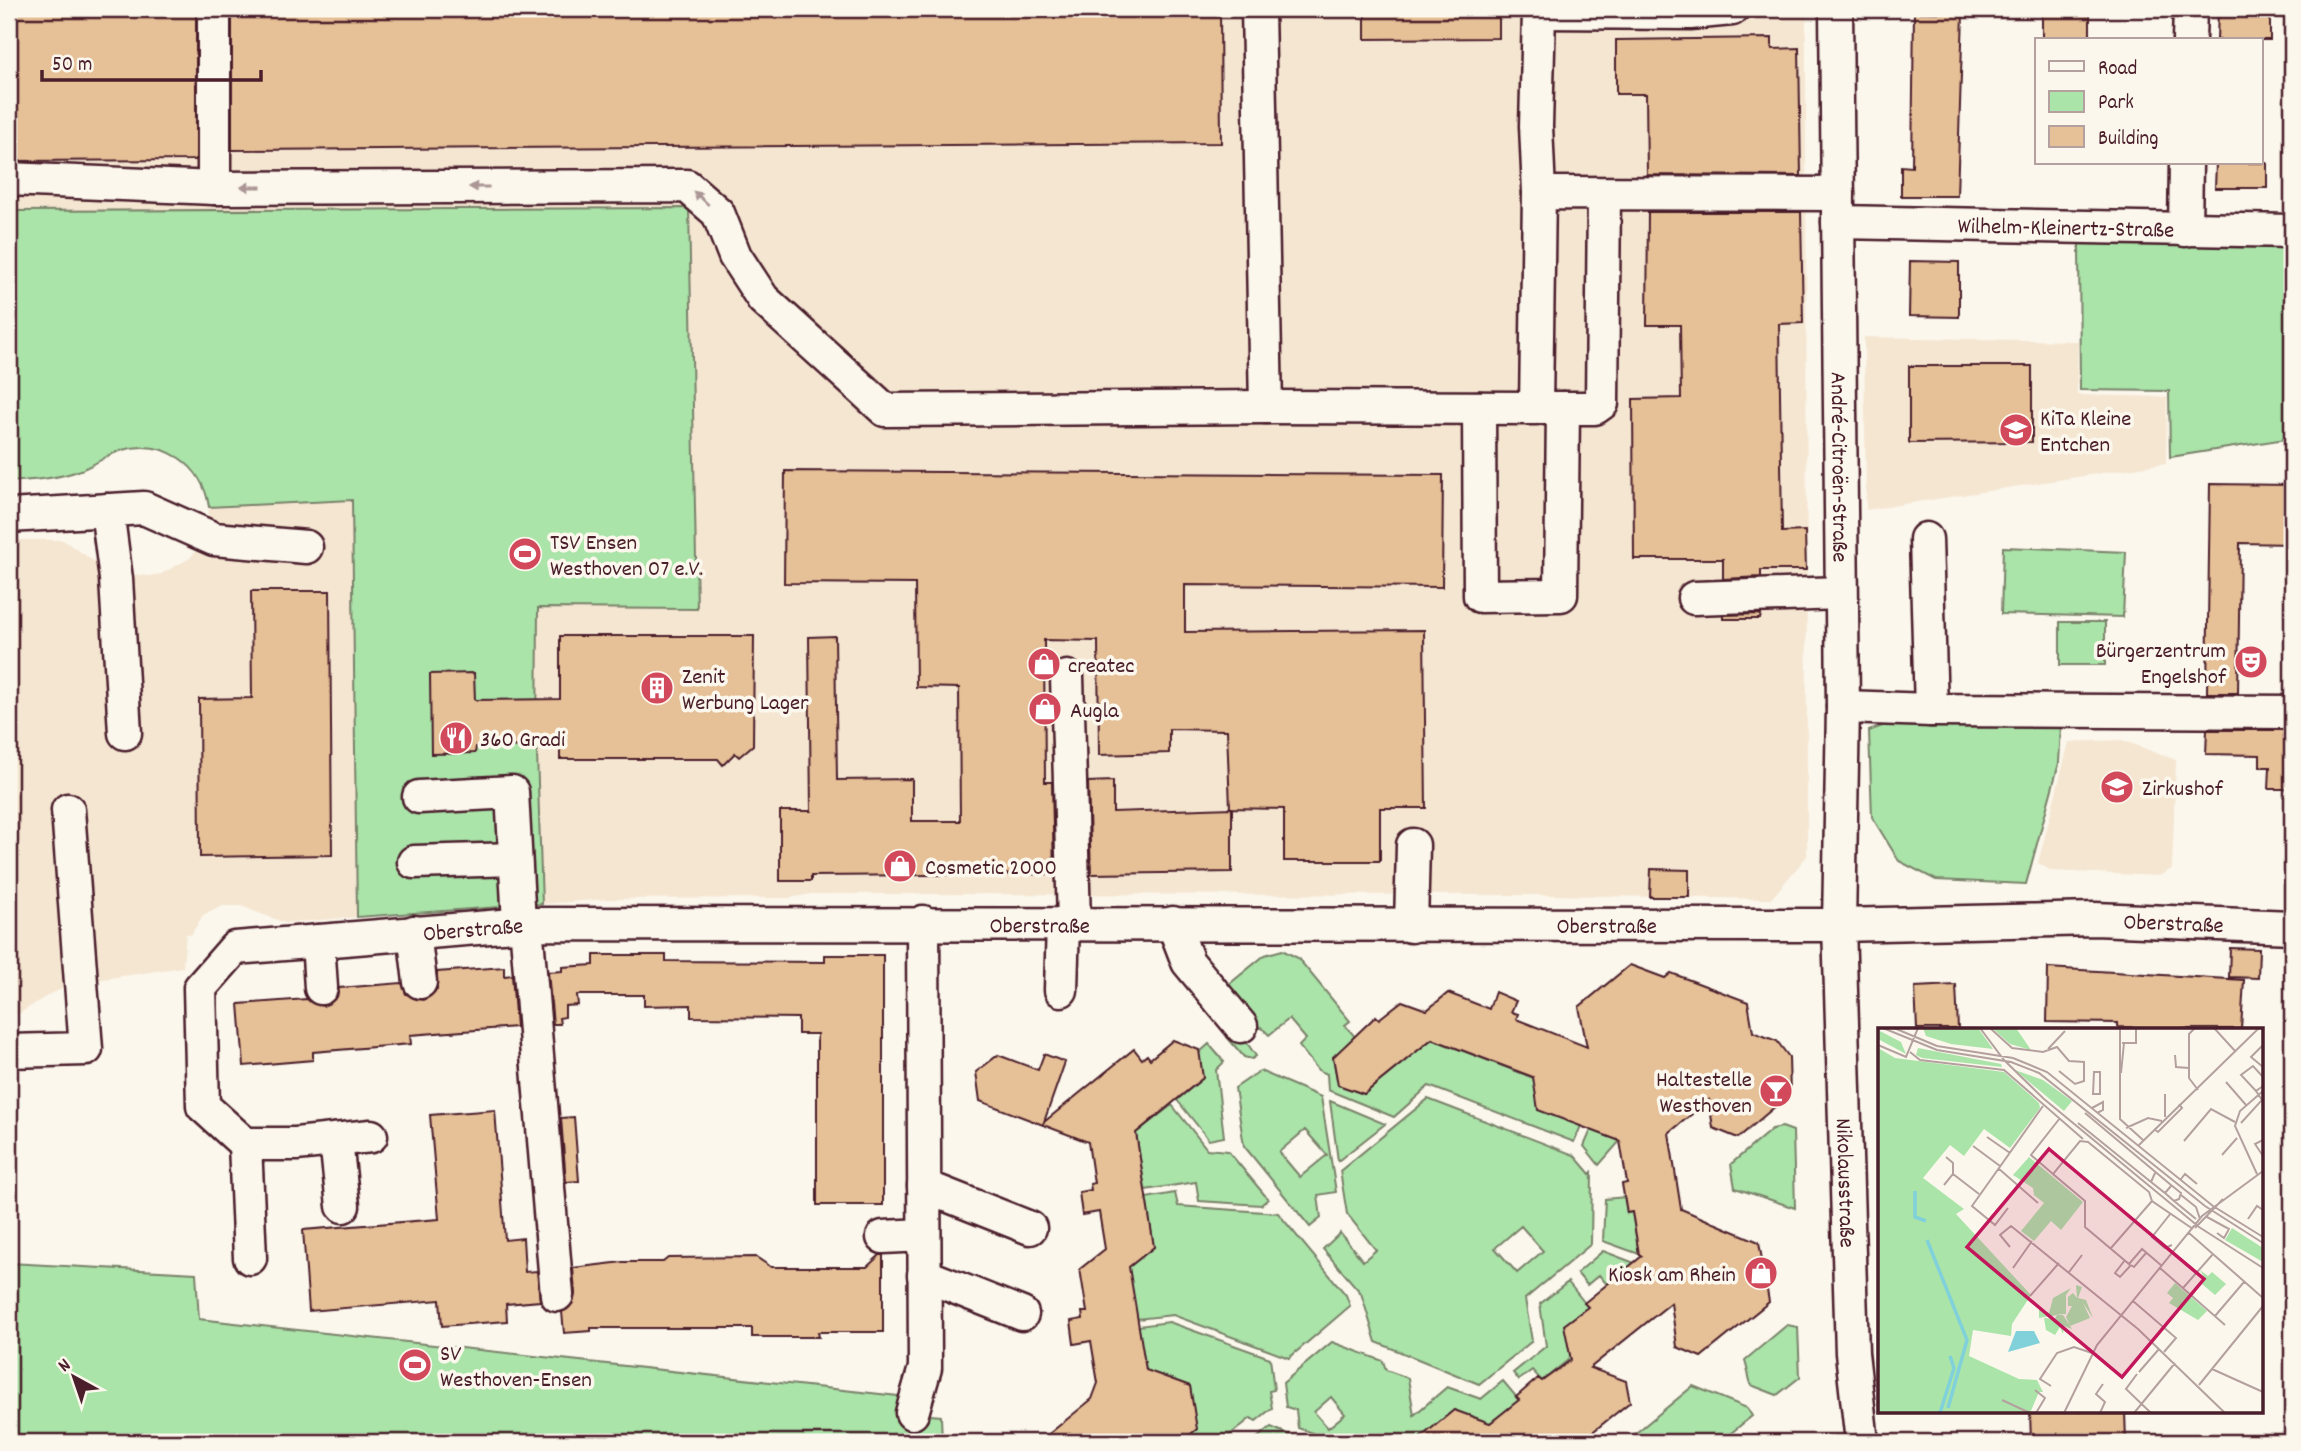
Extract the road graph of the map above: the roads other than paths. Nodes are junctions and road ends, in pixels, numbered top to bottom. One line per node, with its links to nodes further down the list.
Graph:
1 (214, 9): 10 (street)
2 (1258, 9): 16 (street)
3 (1732, 9): 6 (street)
4 (1836, 9): 13 (street, André-Citroën-Straße)
5 (2190, 9): 7 (street)
6 (1539, 10): 11 (street)
7 (2189, 38)
8 (2186, 164): 14 (street)
9 (9, 179): 10 (street)
10 (214, 188): 16 (street, one-way to 10)
11 (1539, 193): 12 (street, Wilhelm-Kleinertz-Straße); 18 (street)
12 (1604, 194): 13 (street, Wilhelm-Kleinertz-Straße); 18 (street)
13 (1838, 208): 14 (street, Wilhelm-Kleinertz-Straße); 23 (street, André-Citroën-Straße)
14 (2185, 230): 15 (street, Wilhelm-Kleinertz-Straße)
15 (2292, 231)
16 (1266, 407): 17 (street)
17 (1479, 408): 18 (street); 18 (street)
18 (1550, 408)
19 (107, 510): 20 (street); 22 (street); 29 (street)
20 (9, 516)
21 (1926, 539): 27 (street)
22 (306, 547)
23 (1841, 593): 24 (street); 26 (street, André-Citroën-Straße)
24 (1695, 598)
25 (1067, 677): 36 (street)
26 (1843, 707): 27 (street); 39 (street, André-Citroën-Straße)
27 (1931, 710): 28 (street)
28 (2292, 712)
29 (125, 733)
30 (419, 797): 33 (street)
31 (68, 810): 48 (street)
32 (1413, 845): 40 (street)
33 (516, 859): 34 (street); 38 (street)
34 (414, 862)
35 (923, 922): 36 (street, Oberstraße); 38 (street, Oberstraße); 52 (street)
36 (1069, 923): 37 (street, Oberstraße); 46 (street)
37 (1172, 923): 40 (street, Oberstraße); 47 (street)
38 (523, 924): 42 (street, Oberstraße); 59 (street)
39 (1839, 925): 40 (street, Oberstraße); 41 (street, Oberstraße); 62 (street, Nikolausstraße)
40 (1411, 926)
41 (2292, 927)
42 (414, 932): 43 (street, Oberstraße); 44 (street)
43 (318, 941): 45 (street); 51 (street, Oberstraße)
44 (420, 982)
45 (321, 988)
46 (1062, 990)
47 (1241, 1026)
48 (9, 1051)
49 (372, 1136): 50 (street)
50 (336, 1140): 51 (street); 53 (street)
51 (246, 1144): 57 (street)
52 (924, 1186): 54 (street); 55 (street)
53 (343, 1206)
54 (1030, 1228)
55 (924, 1235): 56 (street); 58 (street)
56 (883, 1237)
57 (250, 1258)
58 (915, 1294): 60 (street); 61 (street)
59 (557, 1296)
60 (1022, 1314)
61 (912, 1413)
62 (1862, 1442)

